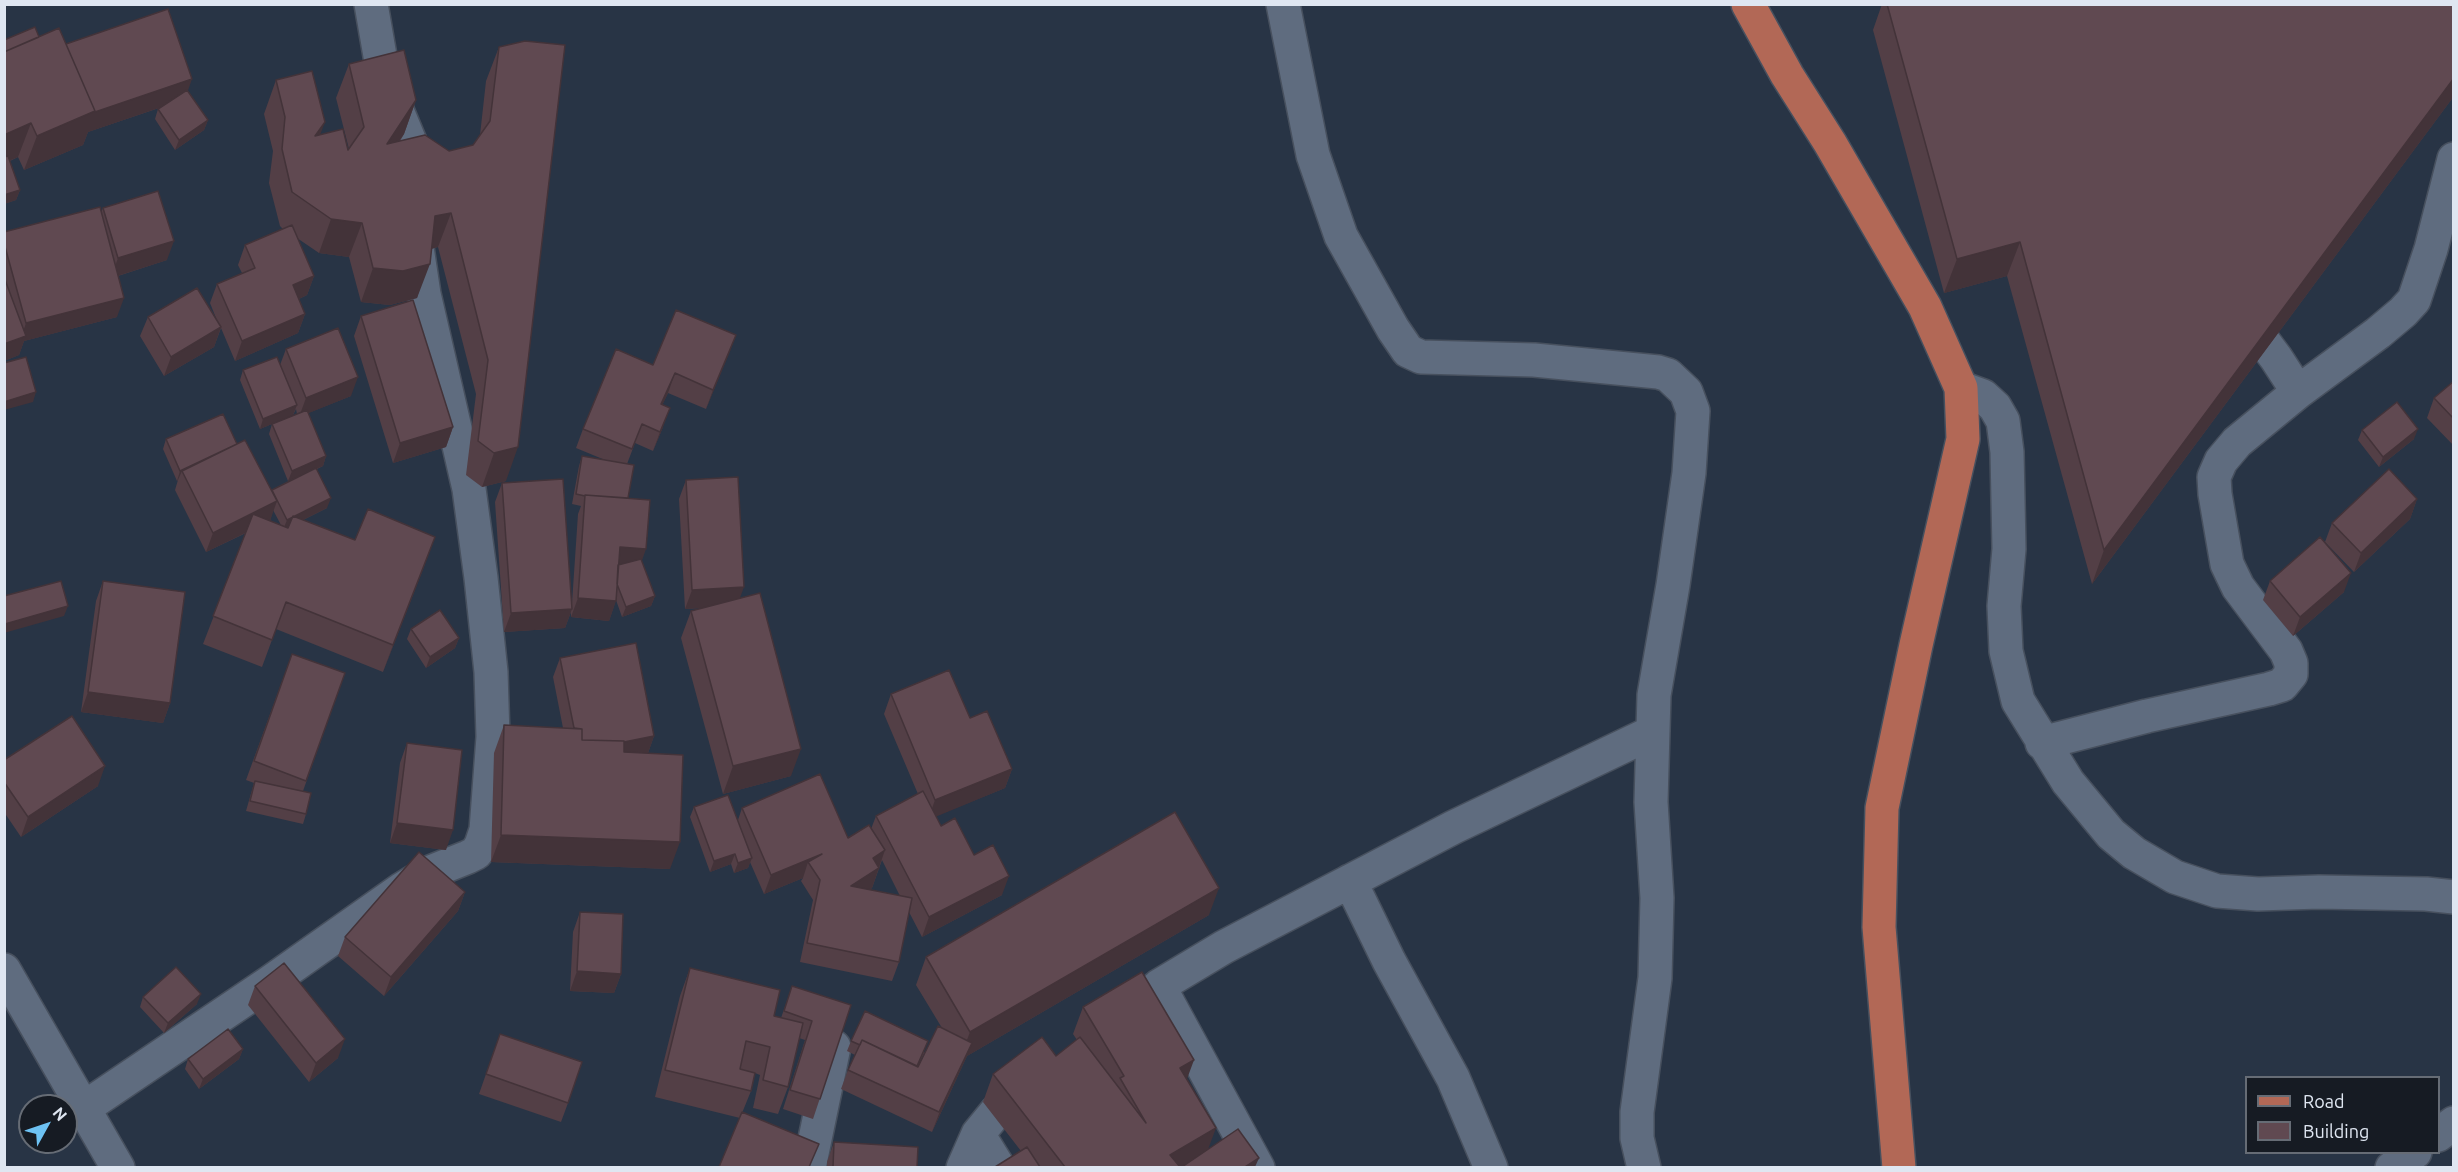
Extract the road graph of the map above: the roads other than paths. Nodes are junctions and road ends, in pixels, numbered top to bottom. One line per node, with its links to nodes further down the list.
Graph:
1 (371, 4): 17 (street)
2 (1283, 4): 8 (street)
3 (1748, 4): 6 (main road)
4 (2451, 176): 7 (street)
5 (2218, 287): 7 (street)
6 (1961, 388): 9 (street); 29 (main road)
7 (2298, 392): 9 (street)
8 (1653, 732): 10 (street); 28 (street)
9 (2042, 743): 11 (street)
10 (1350, 881): 13 (street); 27 (street)
11 (2454, 897)
12 (4, 970): 17 (street)
13 (1159, 986): 14 (street); 26 (street)
14 (1096, 1038)
15 (834, 1047): 23 (street)
16 (1050, 1072): 19 (street)
17 (84, 1107): 22 (street)
18 (2454, 1123): 20 (street)
19 (978, 1134): 24 (street); 25 (street)
20 (2440, 1134)
21 (2412, 1154): 30 (street)
22 (118, 1167)
23 (809, 1167)
24 (963, 1167)
25 (999, 1167)
26 (1258, 1167)
27 (1491, 1167)
28 (1644, 1167)
29 (1899, 1167)
30 (2392, 1167)

